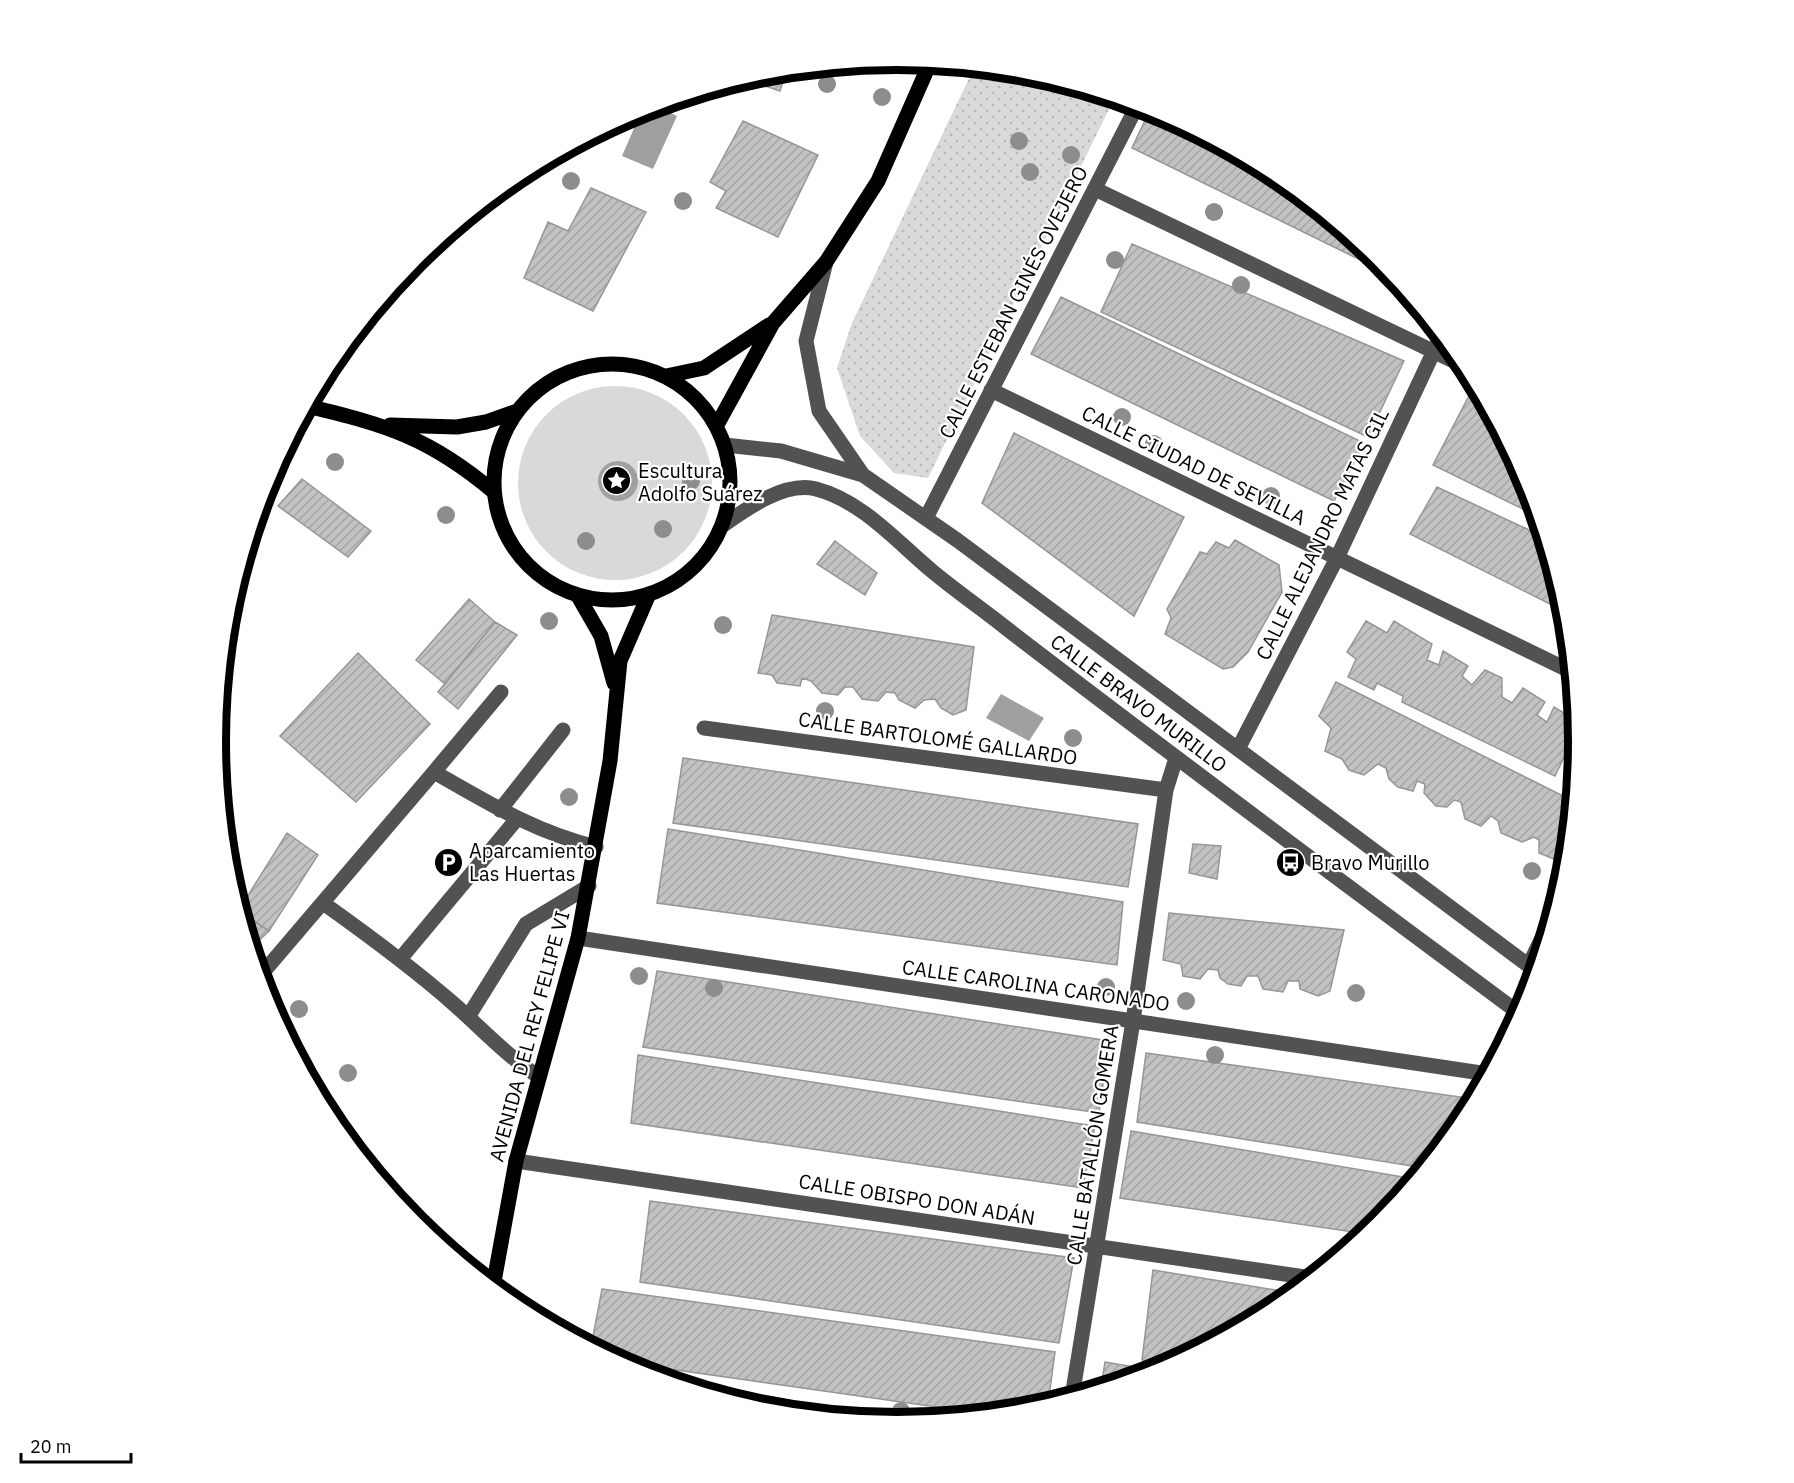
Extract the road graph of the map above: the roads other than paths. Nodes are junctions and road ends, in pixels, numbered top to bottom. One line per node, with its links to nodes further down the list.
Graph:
1 (926, 71): 4 (main road)
2 (1133, 114): 3 (street, CALLE ESTEBAN GINÉS OVEJERO)
3 (1095, 189): 7 (street); 10 (street, CALLE ESTEBAN GINÉS OVEJERO)
4 (826, 262): 5 (main road); 16 (street, CALLE BRAVO MURILLO)
5 (773, 323): 9 (main road); 14 (main road)
6 (1438, 345): 7 (street, CALLE ALEJANDRO MATAS GIL)
7 (1434, 352): 8 (street); 20 (street, CALLE ALEJANDRO MATAS GIL)
8 (1447, 358)
9 (666, 376): 12 (main road); 14 (main road)
10 (992, 390): 18 (street, CALLE ESTEBAN GINÉS OVEJERO); 20 (street, CALLE CIUDAD DE SEVILLA)
11 (315, 408): 13 (main road)
12 (517, 411): 13 (main road); 17 (main road)
13 (375, 423): 17 (main road)
14 (717, 425): 15 (main road)
15 (725, 445): 16 (street, CALLE BRAVO MURILLO); 19 (main road)
16 (863, 475): 18 (street, CALLE BRAVO MURILLO)
17 (494, 492): 22 (main road)
18 (926, 518): 28 (street, CALLE BRAVO MURILLO)
19 (722, 526): 21 (main road); 29 (street, CALLE BRAVO MURILLO)
20 (1337, 558): 23 (street, CALLE CIUDAD DE SEVILLA); 28 (street, CALLE ALEJANDRO MATAS GIL)
21 (649, 594): 22 (main road); 24 (main road)
22 (578, 596): 24 (main road)
23 (1564, 668)
24 (615, 688): 34 (main road, AVENIDA DEL REY FELIPE VI)
25 (501, 692): 30 (street)
26 (704, 728): 31 (street, CALLE BARTOLOMÉ GALLARDO)
27 (563, 730): 32 (street)
28 (1238, 749): 39 (street, CALLE BRAVO MURILLO)
29 (1176, 758): 31 (street, CALLE BATALLÓN GOMERA); 41 (street, CALLE BRAVO MURILLO)
30 (434, 772): 32 (street); 36 (street)
31 (1166, 790): 43 (street, CALLE BATALLÓN GOMERA)
32 (500, 810): 33 (street)
33 (516, 820): 34 (street); 38 (street)
34 (596, 847): 35 (main road, AVENIDA DEL REY FELIPE VI)
35 (589, 886): 37 (main road, AVENIDA DEL REY FELIPE VI); 42 (street)
36 (323, 903): 38 (street); 40 (street)
37 (578, 938): 43 (street, CALLE CAROLINA CARONADO); 45 (main road, AVENIDA DEL REY FELIPE VI)
38 (401, 958): 42 (street)
39 (1529, 966)
40 (266, 969)
41 (1512, 1008)
42 (468, 1017): 45 (street)
43 (1133, 1021): 44 (street, CALLE CAROLINA CARONADO); 47 (street, CALLE BATALLÓN GOMERA)
44 (1480, 1073)
45 (539, 1077): 46 (main road, AVENIDA DEL REY FELIPE VI)
46 (516, 1161): 47 (street, CALLE OBISPO DON ADÁN); 49 (main road, AVENIDA DEL REY FELIPE VI)
47 (1096, 1247): 48 (street, CALLE OBISPO DON ADÁN); 50 (street, CALLE BATALLÓN GOMERA)
48 (1302, 1276)
49 (495, 1278)
50 (1073, 1389)

